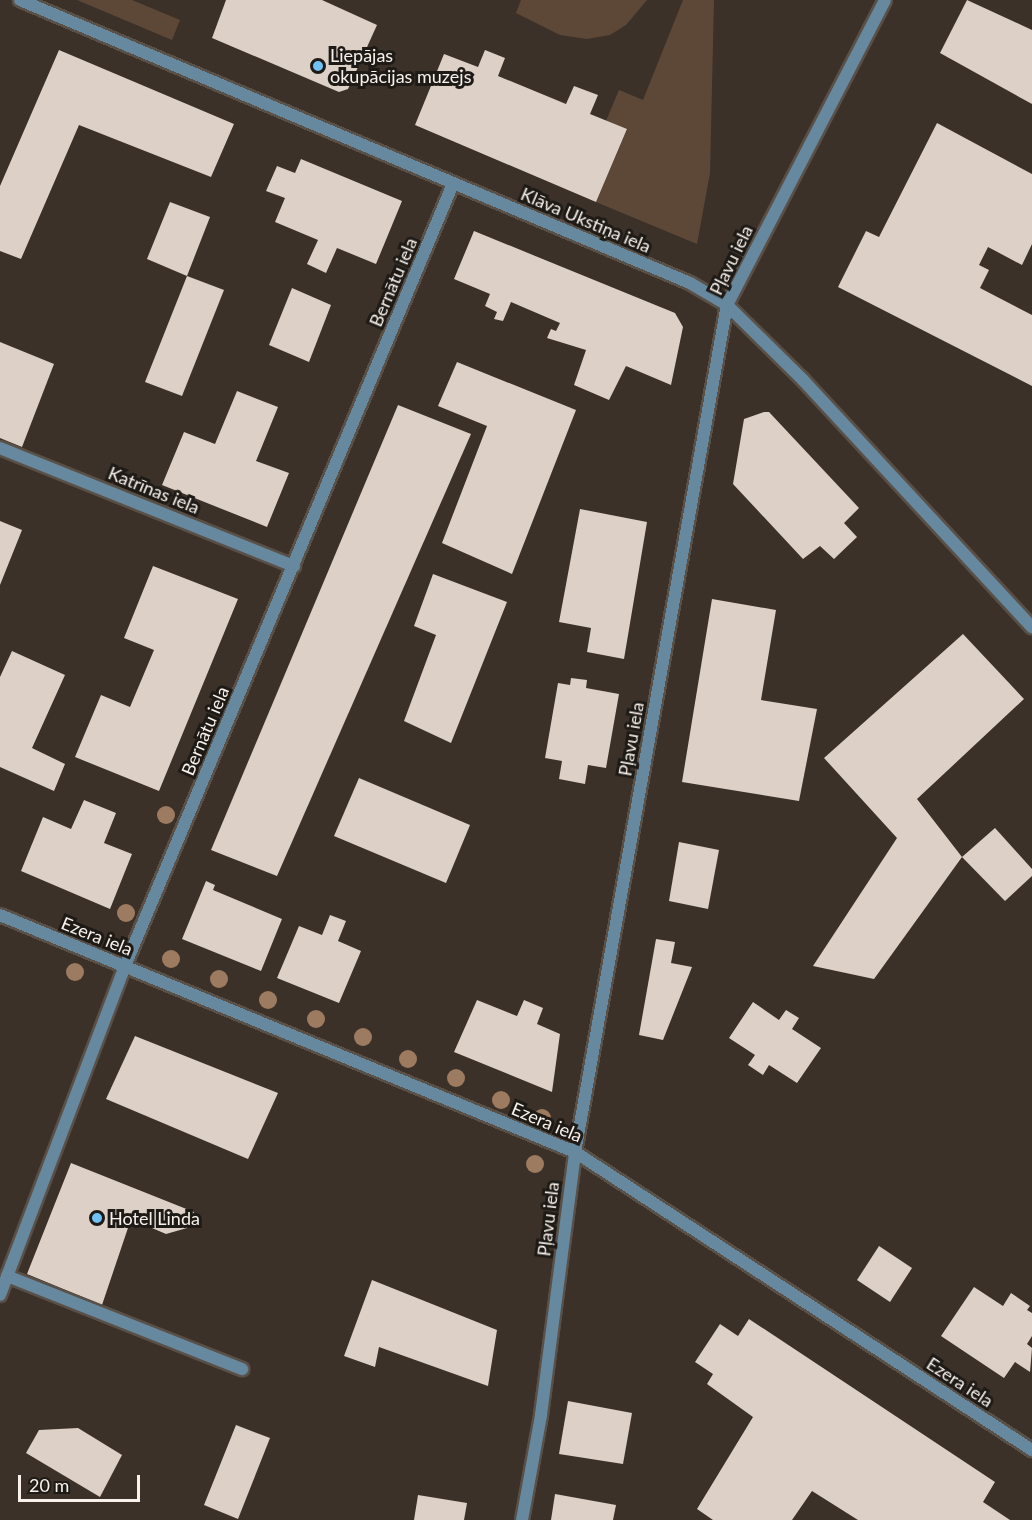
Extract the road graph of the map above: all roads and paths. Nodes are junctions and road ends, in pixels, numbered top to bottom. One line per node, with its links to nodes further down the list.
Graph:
1 (20, 0): 3 (street, Klāva Ukstiņa iela)
2 (885, 0): 4 (street, Pļavu iela)
3 (453, 184): 4 (street, Klāva Ukstiņa iela); 6 (street, Bernātu iela)
4 (727, 305): 7 (street, Klāva Ukstiņa iela); 10 (street, Pļavu iela)
5 (0, 448): 6 (street, Katrīnas iela)
6 (294, 566): 9 (street, Bernātu iela)
7 (1032, 627)
8 (0, 915): 9 (street, Ezera iela)
9 (125, 966): 10 (street, Ezera iela); 11 (street, Bernātu iela)
10 (575, 1152): 14 (street, Ezera iela); 15 (street, Pļavu iela)
11 (8, 1276): 12 (street, Bernātu iela); 13 (street)
12 (0, 1295)
13 (242, 1369)
14 (1032, 1450)
15 (522, 1520)

